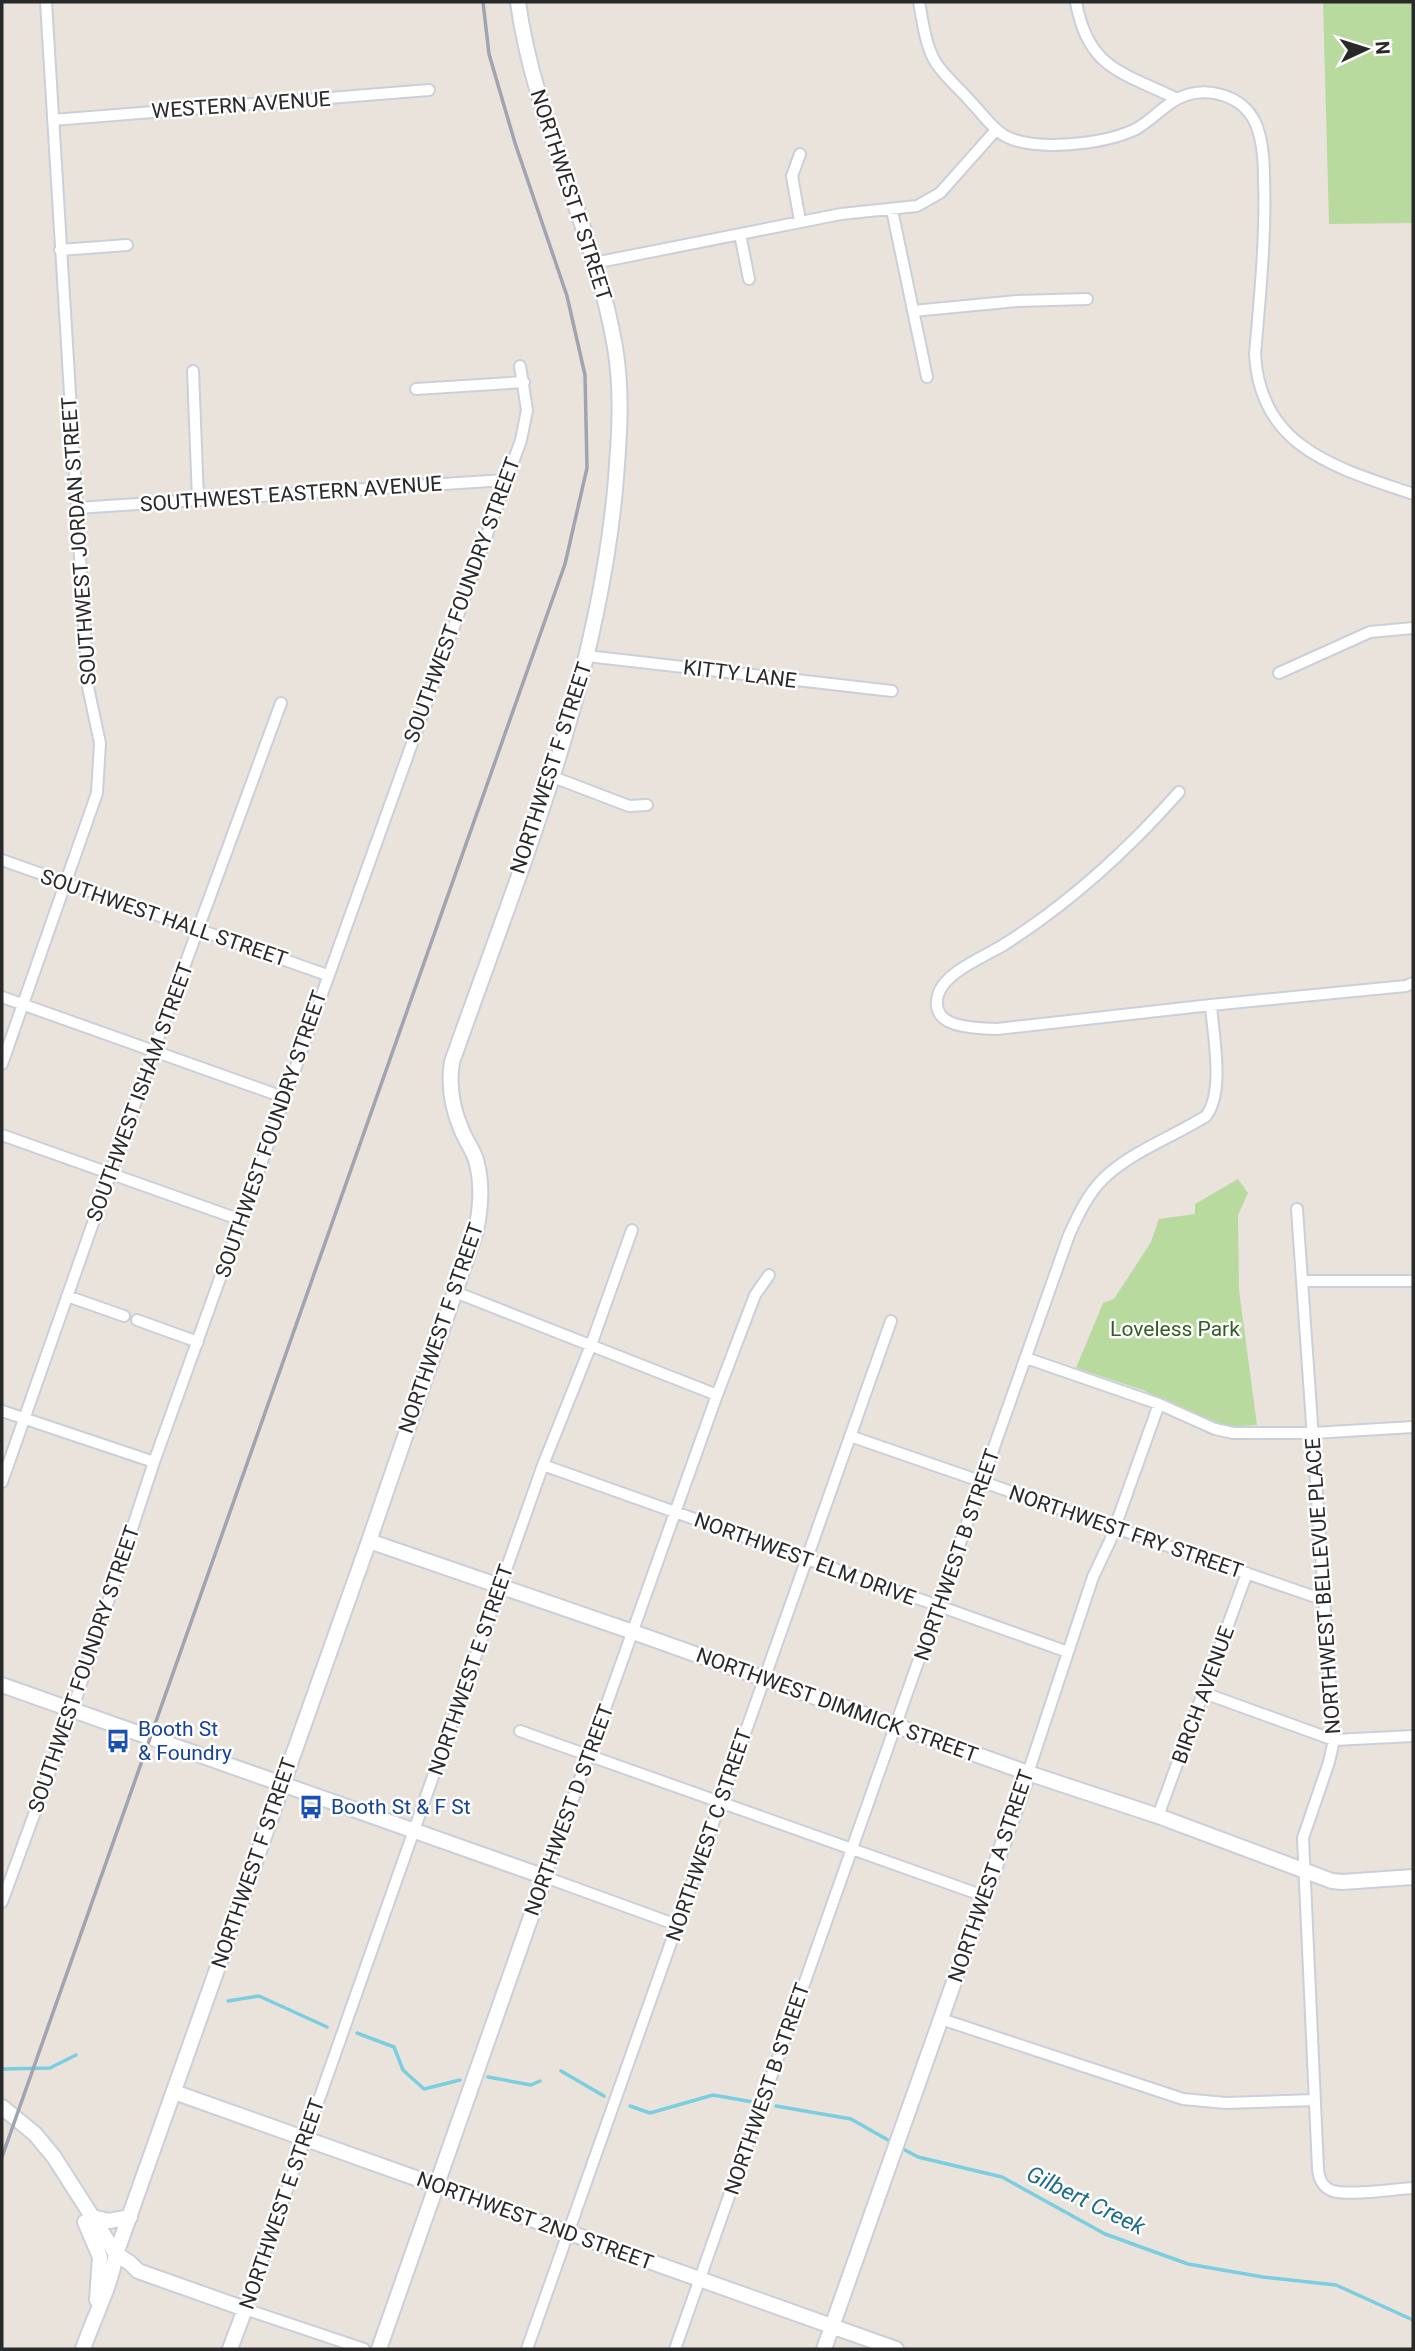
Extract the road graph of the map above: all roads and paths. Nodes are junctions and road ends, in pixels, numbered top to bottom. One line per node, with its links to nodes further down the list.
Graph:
1 (46, 2): 7 (street, SOUTHWEST JORDAN STREET)
2 (517, 2): 15 (street, NORTHWEST F STREET)
3 (919, 2): 8 (street)
4 (1076, 2): 6 (street)
5 (429, 90): 7 (street, WESTERN AVENUE)
6 (1177, 99): 8 (street); 25 (street)
7 (53, 120): 14 (street, SOUTHWEST JORDAN STREET)
8 (996, 130): 10 (street)
9 (800, 154): 11 (street)
10 (892, 210): 11 (street); 18 (street)
11 (800, 221): 12 (street)
12 (740, 234): 15 (street); 16 (street)
13 (127, 245): 14 (street)
14 (60, 250): 27 (street, SOUTHWEST JORDAN STREET)
15 (594, 263): 29 (street, NORTHWEST F STREET)
16 (749, 278)
17 (1087, 299): 18 (street)
18 (913, 311): 21 (street)
19 (520, 366): 22 (street, SOUTHWEST FOUNDRY STREET)
20 (193, 370): 26 (street)
21 (927, 377)
22 (524, 382): 23 (street); 24 (street, SOUTHWEST FOUNDRY STREET)
23 (416, 389)
24 (505, 480): 26 (street, SOUTHWEST EASTERN AVENUE); 39 (street, SOUTHWEST FOUNDRY STREET)
25 (1413, 494)
26 (198, 499): 27 (street, SOUTHWEST EASTERN AVENUE)
27 (76, 508): 37 (street, SOUTHWEST JORDAN STREET)
28 (1413, 628): 30 (street)
29 (587, 656): 31 (street, KITTY LANE); 33 (street, NORTHWEST F STREET)
30 (1279, 673)
31 (892, 691)
32 (281, 703): 38 (street, SOUTHWEST ISHAM STREET)
33 (553, 777): 35 (street); 55 (street, NORTHWEST F STREET)
34 (1179, 792): 43 (street)
35 (648, 805)
36 (2, 860): 37 (street, SOUTHWEST HALL STREET)
37 (66, 883): 38 (street, SOUTHWEST HALL STREET); 42 (street, SOUTHWEST JORDAN STREET)
38 (197, 930): 39 (street, SOUTHWEST HALL STREET); 44 (street, SOUTHWEST ISHAM STREET)
39 (327, 975): 46 (street, SOUTHWEST FOUNDRY STREET)
40 (1413, 983): 43 (street)
41 (2, 998): 42 (street)
42 (22, 1005): 44 (street); 45 (street, SOUTHWEST JORDAN STREET)
43 (1211, 1005): 62 (street, NORTHWEST B STREET)
44 (153, 1053): 46 (street); 48 (street, SOUTHWEST ISHAM STREET)
45 (2, 1064)
46 (284, 1097): 50 (street, SOUTHWEST FOUNDRY STREET)
47 (2, 1135): 48 (street)
48 (111, 1172): 50 (street); 56 (street, SOUTHWEST ISHAM STREET)
49 (1297, 1209): 53 (street, NORTHWEST BELLEVUE PLACE)
50 (241, 1220): 60 (street, SOUTHWEST FOUNDRY STREET)
51 (632, 1230): 61 (street, NORTHWEST E STREET)
52 (769, 1275): 63 (street, NORTHWEST D STREET)
53 (1303, 1281): 54 (street); 68 (street, NORTHWEST BELLEVUE PLACE)
54 (1413, 1281)
55 (455, 1292): 61 (street); 76 (street, NORTHWEST F STREET)
56 (67, 1296): 57 (street); 66 (street, SOUTHWEST ISHAM STREET)
57 (124, 1316)
58 (137, 1321): 60 (street)
59 (891, 1321): 69 (street, NORTHWEST C STREET)
60 (198, 1342): 70 (street, SOUTHWEST FOUNDRY STREET)
61 (591, 1345): 63 (street); 71 (street, NORTHWEST E STREET)
62 (1026, 1358): 64 (street); 73 (street, NORTHWEST B STREET)
63 (717, 1395): 74 (street, NORTHWEST D STREET)
64 (1160, 1404): 68 (street); 75 (street, NORTHWEST A STREET)
65 (2, 1410): 66 (street)
66 (24, 1418): 70 (street); 72 (street, SOUTHWEST ISHAM STREET)
67 (1413, 1427): 68 (street)
68 (1313, 1433): 80 (street, NORTHWEST BELLEVUE PLACE)
69 (850, 1436): 73 (street, NORTHWEST FRY STREET); 77 (street, NORTHWEST C STREET)
70 (154, 1461): 87 (street, SOUTHWEST FOUNDRY STREET)
71 (543, 1465): 74 (street, NORTHWEST ELM DRIVE); 79 (street, NORTHWEST E STREET)
72 (2, 1482)
73 (982, 1482): 75 (street, NORTHWEST FRY STREET); 81 (street, NORTHWEST B STREET)
74 (675, 1512): 77 (street, NORTHWEST ELM DRIVE); 82 (street, NORTHWEST D STREET)
75 (1115, 1529): 78 (street, NORTHWEST FRY STREET); 83 (street, NORTHWEST A STREET)
76 (369, 1541): 79 (street, NORTHWEST DIMMICK STREET); 94 (street, NORTHWEST F STREET)
77 (807, 1559): 81 (street, NORTHWEST ELM DRIVE); 84 (street, NORTHWEST C STREET)
78 (1247, 1573): 80 (street, NORTHWEST FRY STREET); 86 (street, BIRCH AVENUE)
79 (500, 1587): 82 (street, NORTHWEST DIMMICK STREET); 97 (street, NORTHWEST E STREET)
80 (1324, 1600): 91 (street, NORTHWEST BELLEVUE PLACE)
81 (938, 1606): 83 (street, NORTHWEST ELM DRIVE); 88 (street, NORTHWEST B STREET)
82 (633, 1632): 84 (street, NORTHWEST DIMMICK STREET); 92 (street, NORTHWEST D STREET)
83 (1068, 1652): 93 (street, NORTHWEST A STREET)
84 (764, 1679): 88 (street, NORTHWEST DIMMICK STREET); 95 (street, NORTHWEST C STREET)
85 (2, 1685): 87 (street)
86 (1204, 1693): 91 (street); 96 (street, BIRCH AVENUE)
87 (72, 1711): 94 (street); 103 (street, SOUTHWEST FOUNDRY STREET)
88 (897, 1727): 93 (street, NORTHWEST DIMMICK STREET); 98 (street, NORTHWEST B STREET)
89 (520, 1731): 92 (street)
90 (1413, 1736): 91 (street)
91 (1334, 1740): 99 (street, NORTHWEST BELLEVUE PLACE)
92 (589, 1755): 95 (street); 100 (street, NORTHWEST D STREET)
93 (1028, 1773): 96 (street, NORTHWEST DIMMICK STREET); 102 (street, NORTHWEST A STREET)
94 (281, 1784): 97 (street); 106 (street, NORTHWEST F STREET)
95 (721, 1802): 98 (street); 104 (street, NORTHWEST C STREET)
96 (1158, 1816): 99 (street, NORTHWEST DIMMICK STREET)
97 (414, 1832): 100 (street); 109 (street, NORTHWEST E STREET)
98 (852, 1849): 102 (street); 119 (street, NORTHWEST B STREET)
99 (1304, 1870): 101 (street, NORTHWEST DIMMICK STREET); 107 (street, NORTHWEST BELLEVUE PLACE)
100 (545, 1877): 104 (street); 111 (street, NORTHWEST D STREET)
101 (1413, 1877)
102 (984, 1896): 105 (street, NORTHWEST A STREET)
103 (2, 1902)
104 (677, 1925): 115 (street, NORTHWEST C STREET)
105 (941, 2019): 107 (street); 122 (street, NORTHWEST A STREET)
106 (174, 2092): 109 (street, NORTHWEST 2ND STREET); 114 (street, NORTHWEST F STREET)
107 (1315, 2100): 112 (street, NORTHWEST BELLEVUE PLACE)
108 (2, 2107): 110 (street)
109 (305, 2139): 111 (street, NORTHWEST 2ND STREET); 120 (street, NORTHWEST E STREET)
110 (54, 2157): 113 (street); 121 (street)
111 (437, 2186): 115 (street, NORTHWEST 2ND STREET); 126 (street, NORTHWEST D STREET)
112 (1413, 2188)
113 (92, 2217): 114 (street); 116 (street)
114 (130, 2217): 116 (street, NORTHWEST F STREET)
115 (569, 2233): 119 (street, NORTHWEST 2ND STREET); 127 (street, NORTHWEST C STREET)
116 (116, 2254): 117 (street); 118 (street, NORTHWEST F STREET)
117 (138, 2271): 118 (street); 120 (street)
118 (111, 2278): 121 (street, NORTHWEST F STREET)
119 (700, 2280): 122 (street, NORTHWEST 2ND STREET); 128 (street, NORTHWEST B STREET)
120 (245, 2309): 124 (street, NORTHWEST E STREET); 125 (street)
121 (94, 2315): 123 (street, NORTHWEST F STREET)
122 (832, 2327): 129 (street, NORTHWEST A STREET); 130 (street, NORTHWEST 2ND STREET)
123 (83, 2349)
124 (230, 2349)
125 (364, 2349)
126 (379, 2349)
127 (527, 2349)
128 (675, 2349)
129 (824, 2349)
130 (896, 2349)

